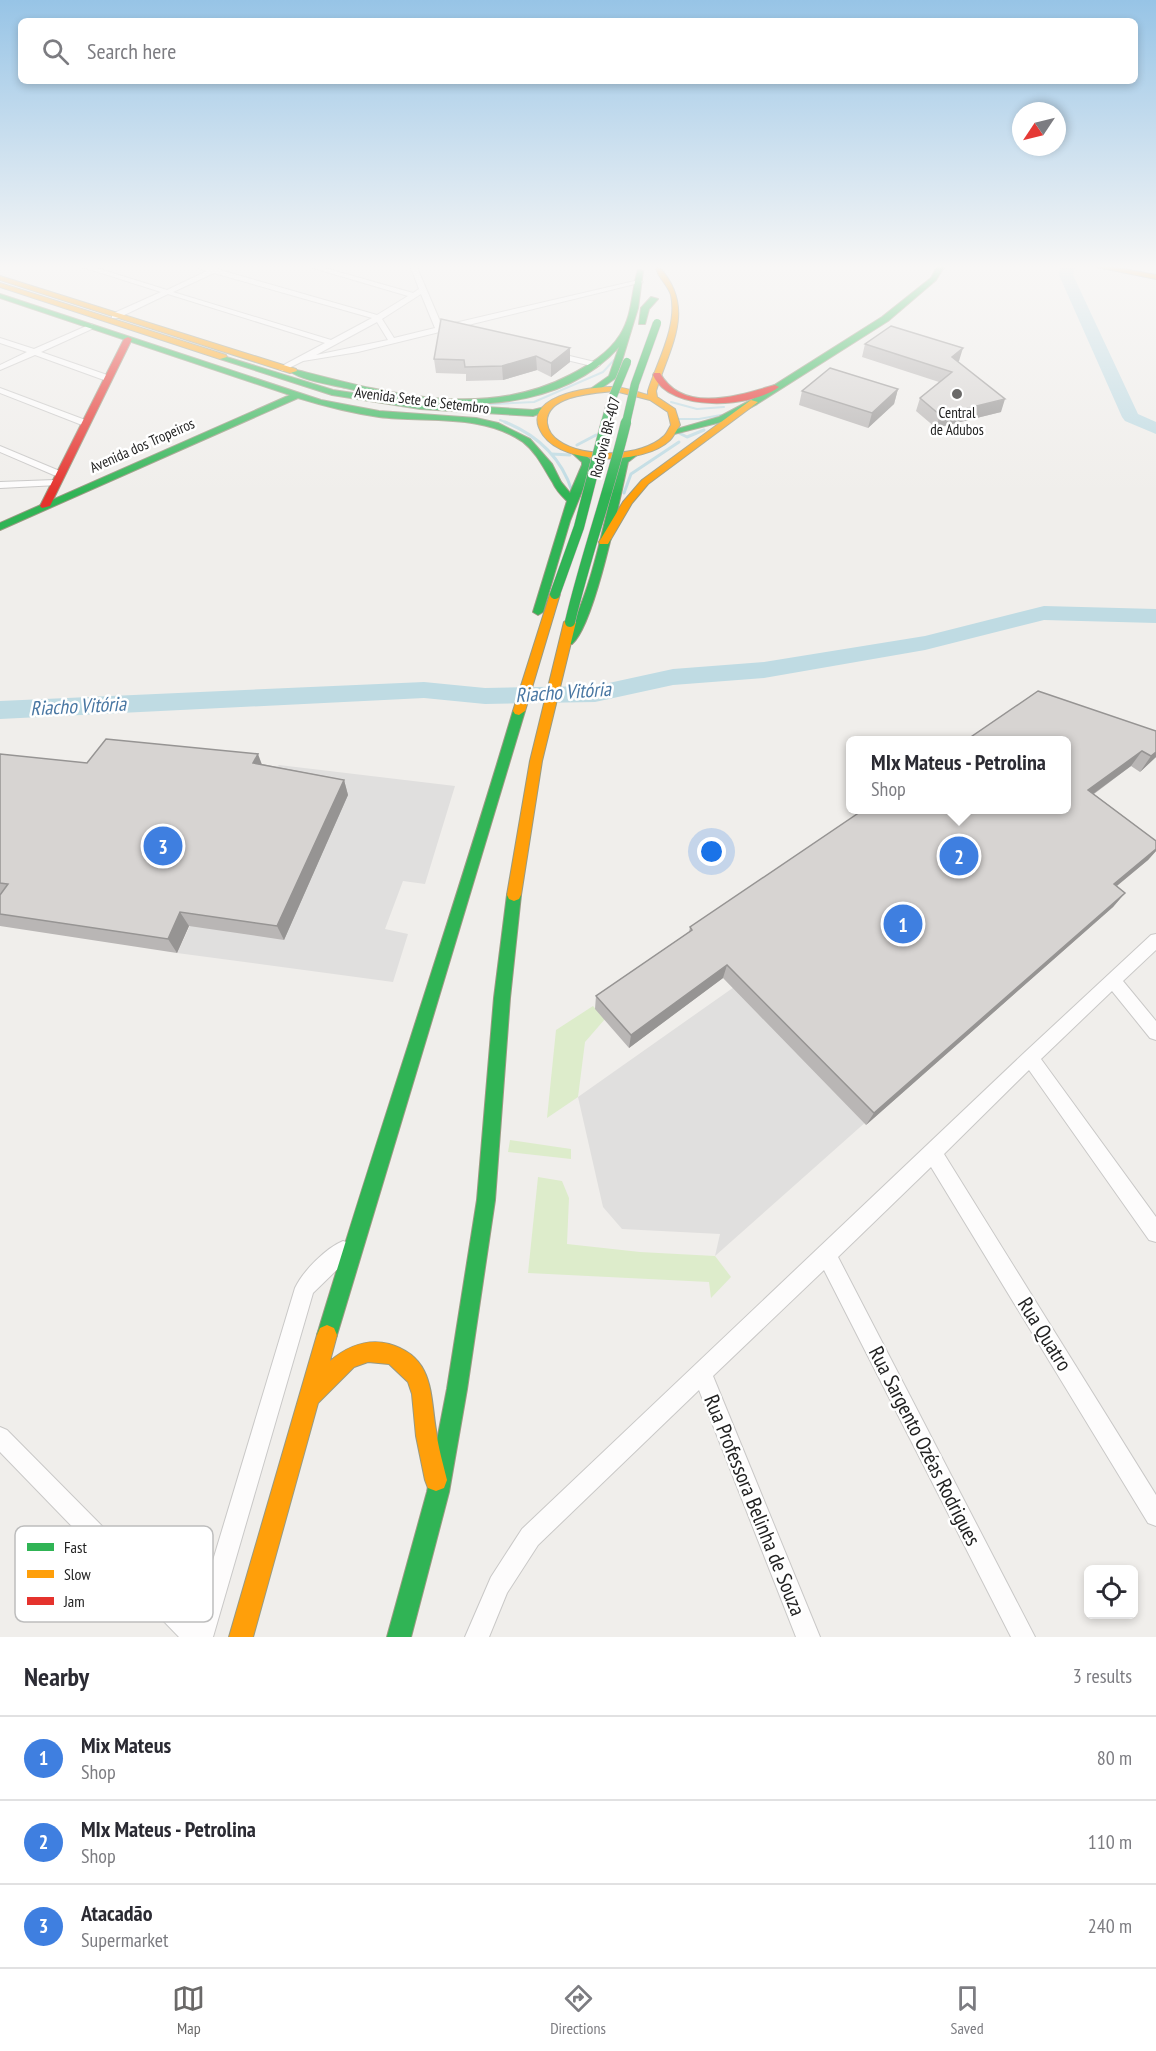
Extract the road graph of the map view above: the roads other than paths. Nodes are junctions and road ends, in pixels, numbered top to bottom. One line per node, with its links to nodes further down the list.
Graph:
1 (4, 341): 20 (street)
2 (58, 341): 20 (street)
3 (127, 341): 26 (main road)
4 (140, 341): 18 (main road, Avenida Sete de Setembro)
5 (147, 341): 18 (main road, Avenida Sete de Setembro)
6 (183, 341): 24 (main road, Avenida Sete de Setembro)
7 (195, 341): 24 (main road)
8 (328, 341): 17 (street)
9 (336, 341): 17 (street)
10 (391, 341): 21 (street)
11 (620, 341): 22 (main road, Avenida Sete de Setembro)
12 (628, 341): 29 (main road)
13 (630, 341): 50 (main road, Rodovia BR-407, bridge)
14 (650, 341): 49 (main road, Rodovia BR-407, bridge)
15 (667, 341): 25 (main road)
16 (849, 341): 27 (main road)
17 (333, 343): 21 (street)
18 (158, 345): 30 (main road, Avenida Sete de Setembro); 33 (main road, Avenida Sete de Setembro)
19 (541, 351): 22 (street)
20 (35, 352): 23 (street); 26 (street)
21 (303, 359): 24 (street)
22 (596, 364): 24 (main road, Avenida Sete de Setembro)
23 (0, 368)
24 (276, 370): 36 (main road, Avenida Sete de Setembro)
25 (657, 375): 27 (main road); 31 (main road)
26 (107, 378): 37 (main road)
27 (775, 387): 32 (main road); 34 (main road)
28 (0, 390): 37 (street)
29 (593, 390): 31 (main road); 36 (main road)
30 (297, 395): 35 (main road, Avenida Sete de Setembro); 46 (main road, Avenida dos Tropeiros)
31 (653, 397): 34 (main road)
32 (754, 402): 39 (main road); 48 (main road)
33 (367, 405): 35 (main road); 38 (main road, Avenida Sete de Setembro)
34 (667, 406): 39 (main road)
35 (342, 407): 45 (main road, Avenida Sete de Setembro)
36 (545, 410): 38 (main road)
37 (85, 423): 43 (main road)
38 (542, 426): 41 (main road)
39 (674, 431): 42 (main road)
40 (0, 449): 43 (street)
41 (574, 452): 42 (main road); 45 (main road)
42 (632, 455): 48 (main road)
43 (57, 478): 44 (street); 46 (main road)
44 (0, 485)
45 (572, 501): 50 (main road)
46 (45, 506): 47 (main road, Avenida dos Tropeiros)
47 (0, 527)
48 (604, 542): 49 (main road)
49 (565, 643): 62 (main road, Rodovia BR-407)
50 (535, 654): 57 (main road, Rodovia BR-407)
51 (1156, 940): 52 (street)
52 (1114, 982): 53 (street); 54 (street)
53 (1156, 1033)
54 (1030, 1058): 55 (street); 56 (street)
55 (933, 1153): 58 (street); 63 (street, Rua Quatro)
56 (1156, 1233)
57 (354, 1240): 60 (main road, Rodovia BR-407); 65 (street)
58 (827, 1255): 59 (street); 74 (street, Rua Sargento Ozéas Rodrigues)
59 (702, 1373): 72 (street); 73 (street, Rua Professora Belinha de Souza)
60 (308, 1402): 62 (main road); 70 (main road, Rodovia BR-407)
61 (0, 1437): 64 (street)
62 (438, 1492): 71 (main road, Rodovia BR-407)
63 (1156, 1515)
64 (87, 1526)
65 (213, 1597)
66 (180, 1622): 68 (street)
67 (205, 1622): 69 (street)
68 (195, 1637)
69 (201, 1637)
70 (241, 1637)
71 (399, 1637)
72 (477, 1637)
73 (808, 1637)
74 (1023, 1637)

